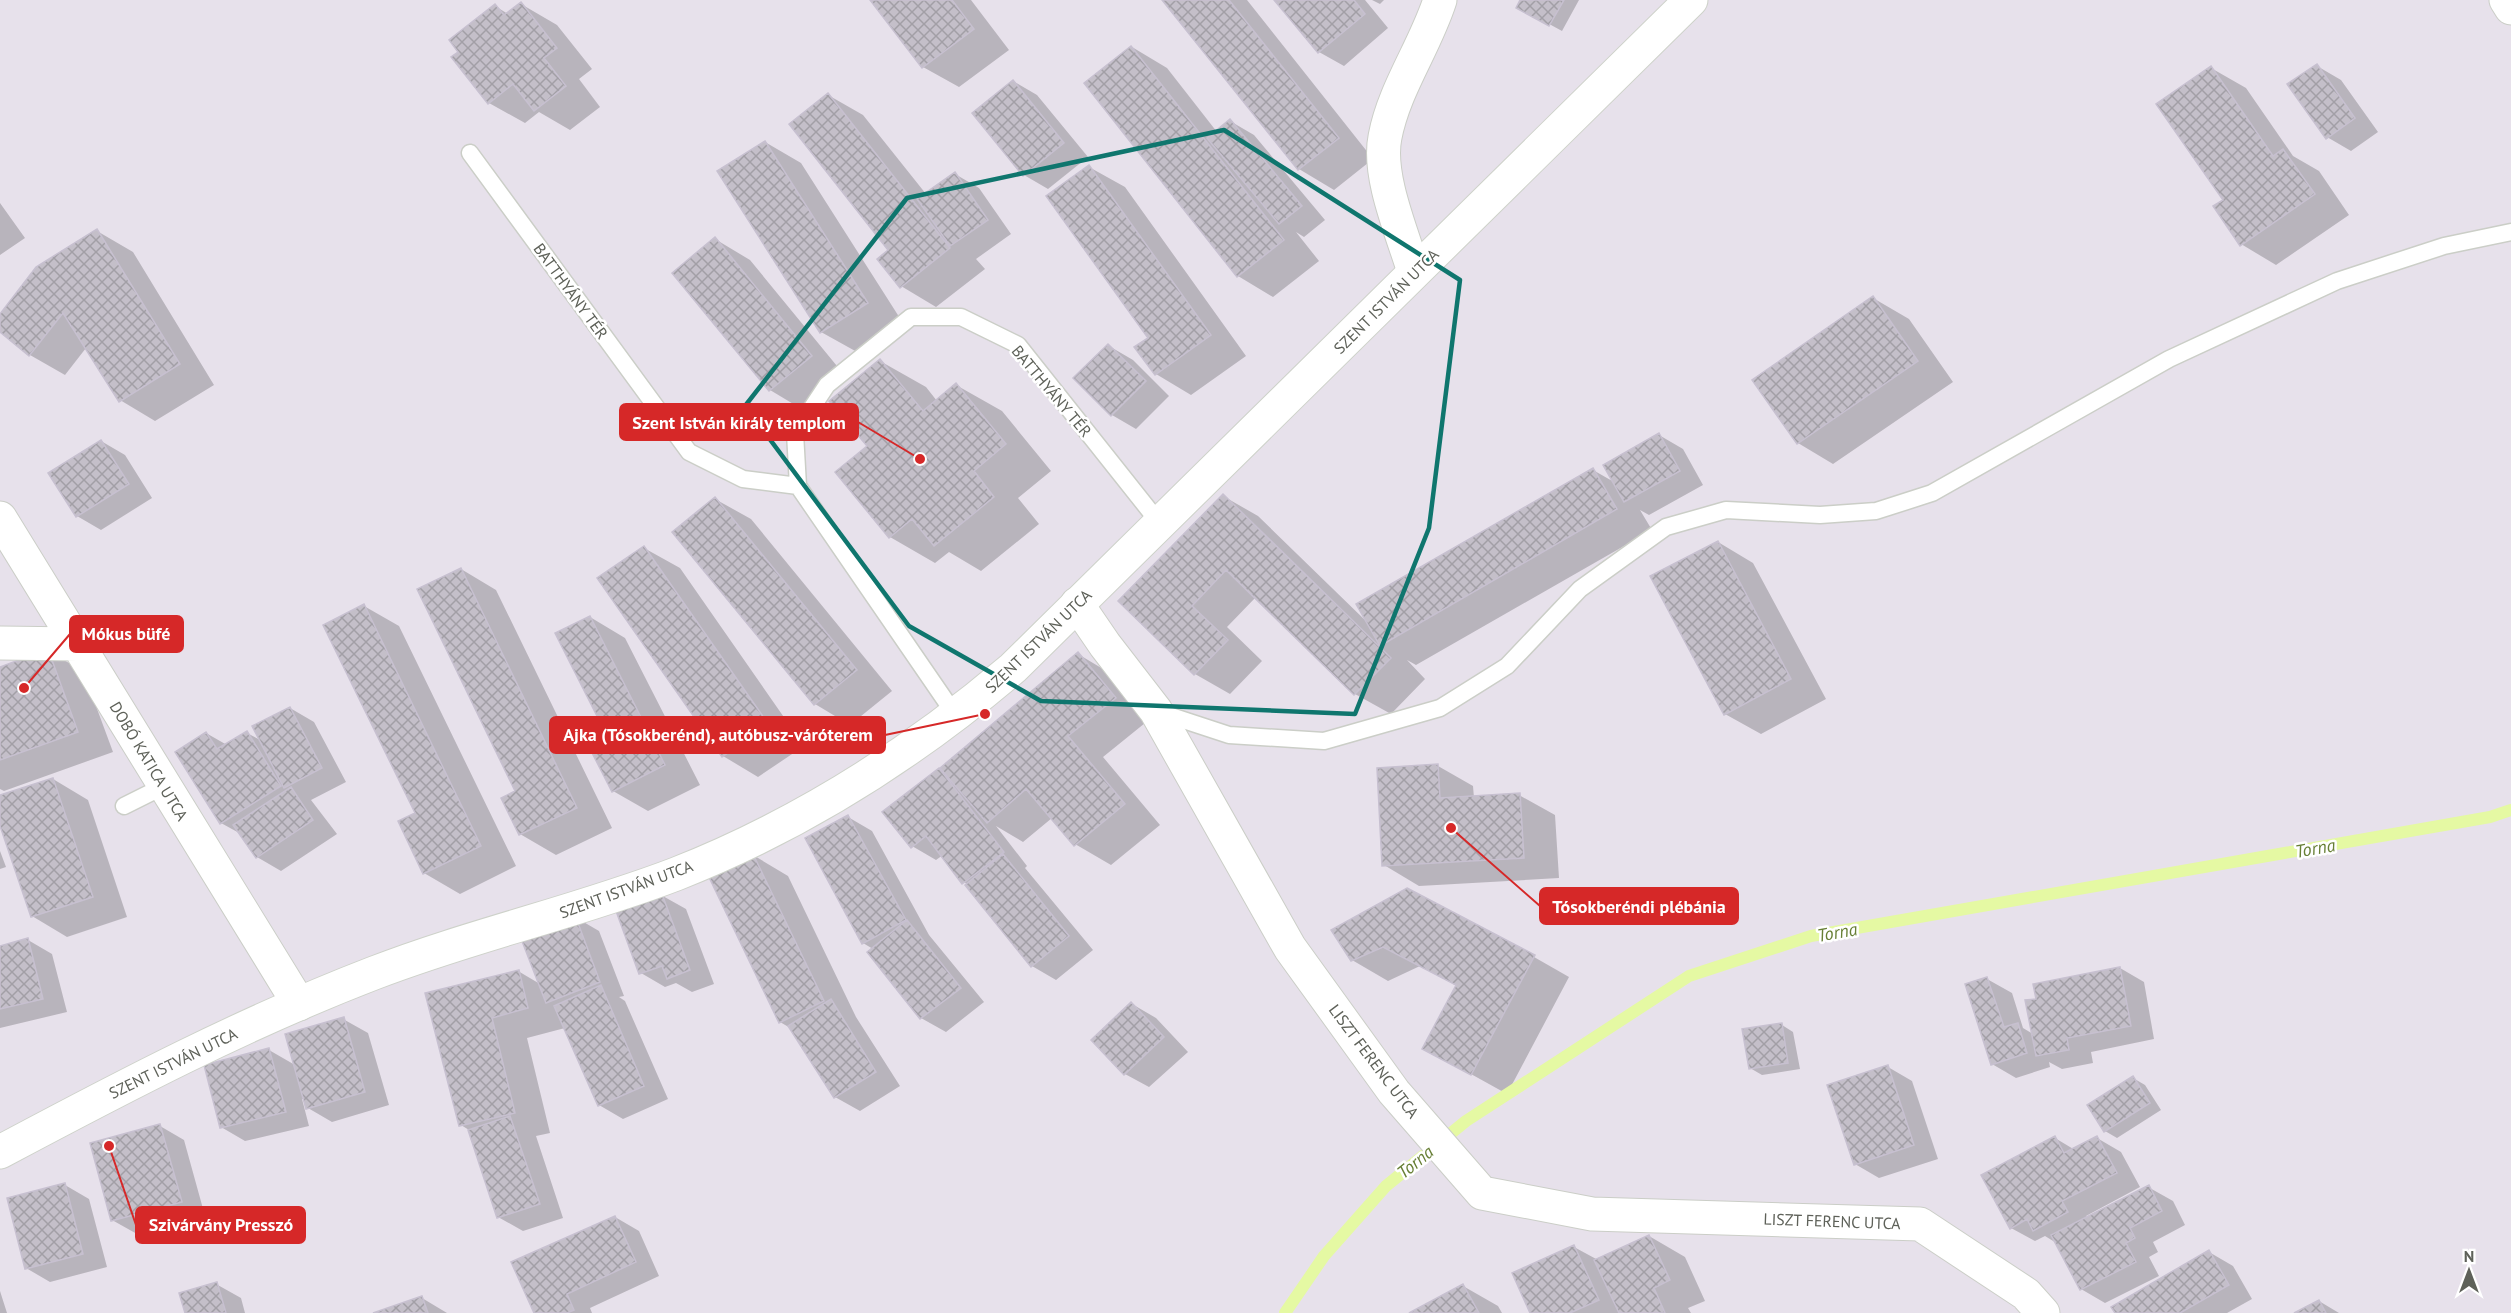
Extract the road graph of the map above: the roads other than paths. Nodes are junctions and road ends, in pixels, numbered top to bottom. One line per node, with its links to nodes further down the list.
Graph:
1 (1440, 0): 7 (street)
2 (1691, 0): 7 (street, SZENT ISTVÁN UTCA)
3 (2506, 0): 4 (street)
4 (2511, 8)
5 (470, 153): 8 (lane, BATTHYÁNY TÉR)
6 (2511, 232): 14 (lane)
7 (1414, 272): 10 (street, SZENT ISTVÁN UTCA)
8 (798, 486): 10 (lane, BATTHYÁNY TÉR); 15 (lane)
9 (0, 518): 13 (street, DOBÓ KATICA UTCA)
10 (1161, 525): 11 (street, SZENT ISTVÁN UTCA)
11 (1077, 604): 14 (street, LISZT FERENC UTCA); 15 (street, SZENT ISTVÁN UTCA)
12 (0, 643): 13 (street)
13 (78, 644): 16 (street, DOBÓ KATICA UTCA)
14 (1155, 711): 20 (street, LISZT FERENC UTCA)
15 (956, 716): 18 (street, SZENT ISTVÁN UTCA)
16 (164, 786): 17 (lane); 18 (street, DOBÓ KATICA UTCA)
17 (124, 806)
18 (299, 1004): 19 (street, SZENT ISTVÁN UTCA)
19 (0, 1152)
20 (2043, 1313)

